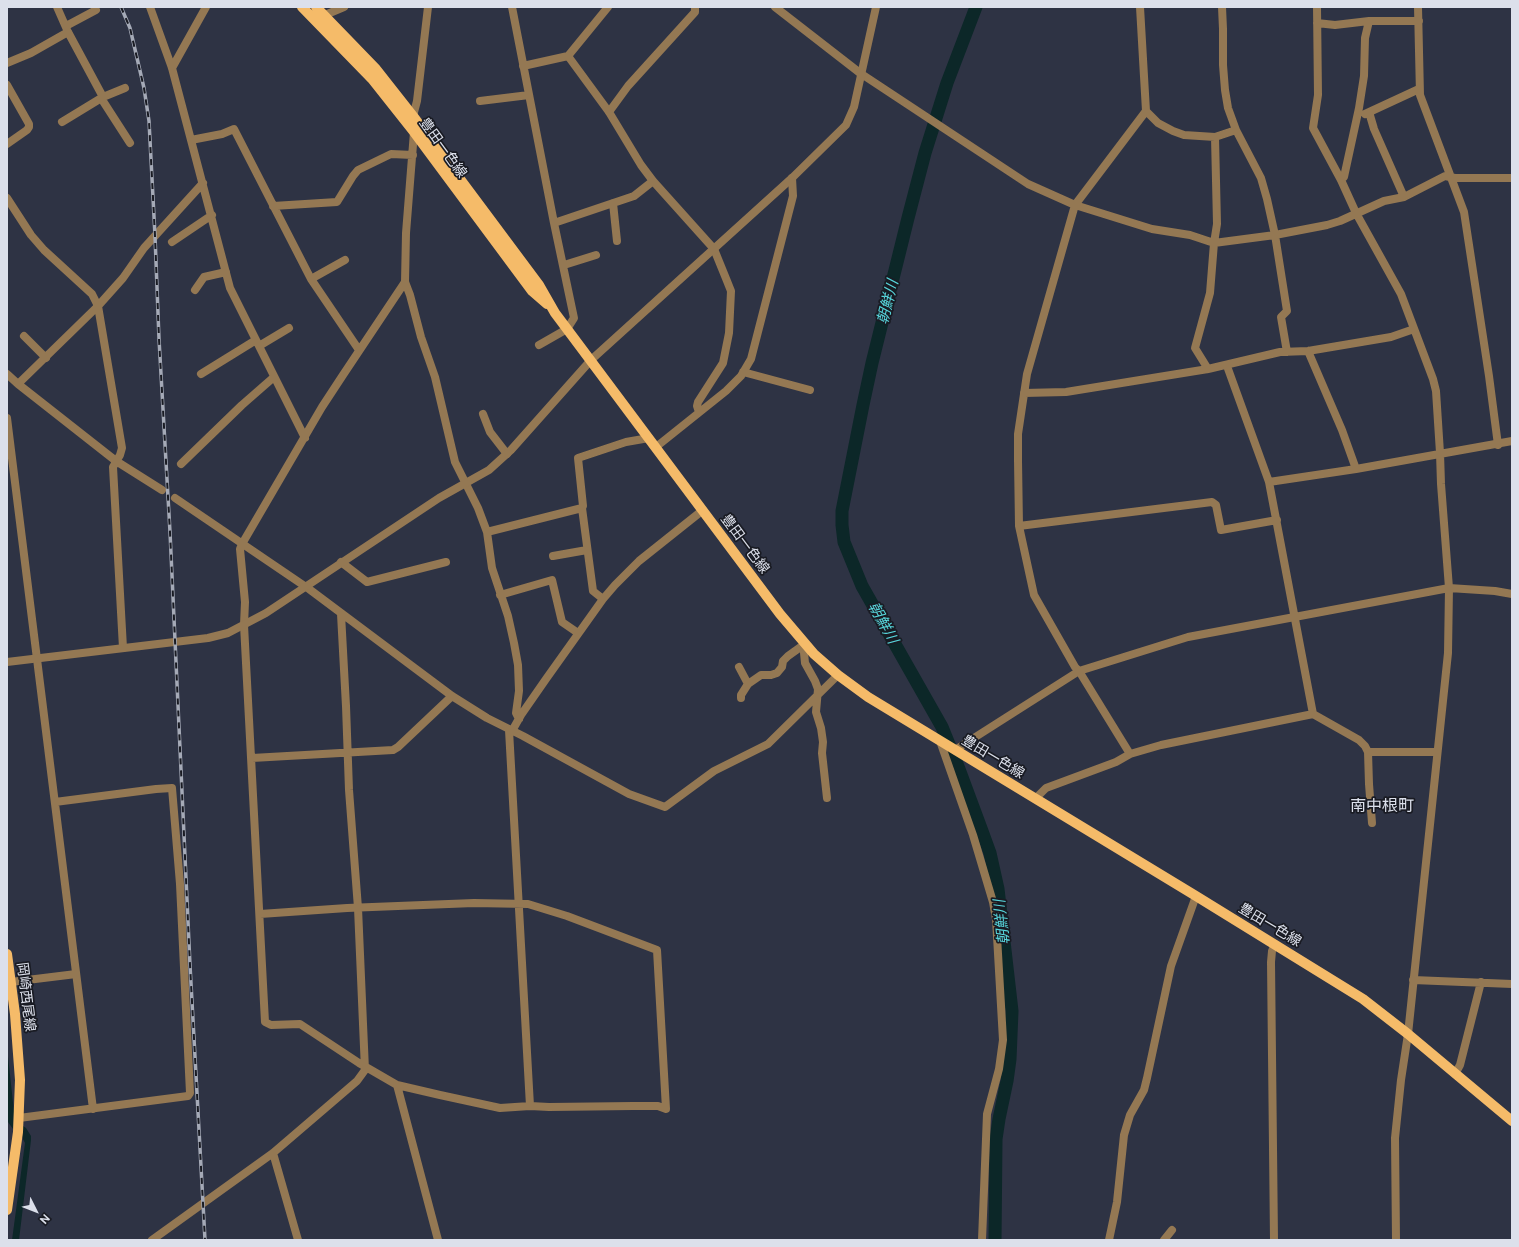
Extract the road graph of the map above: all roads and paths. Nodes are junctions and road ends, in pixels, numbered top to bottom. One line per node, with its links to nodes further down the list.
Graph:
1 (57, 7): 22 (street)
2 (150, 7): 26 (street)
3 (206, 7): 26 (street)
4 (302, 7): 41 (main road, 豊田一色線)
5 (316, 7): 18 (main road, 豊田一色線)
6 (344, 7): 18 (street)
7 (428, 7): 38 (street)
8 (512, 7): 25 (street)
9 (608, 7): 23 (street)
10 (695, 7): 35 (street)
11 (775, 7): 27 (street)
12 (876, 7): 27 (street)
13 (1140, 7): 34 (street)
14 (1222, 7): 40 (street)
15 (1317, 7): 21 (street)
16 (1418, 7): 20 (street)
17 (96, 10): 22 (street)
18 (325, 15): 38 (main road, 豊田一色線)
19 (1369, 21): 20 (street); 21 (street); 37 (street)
20 (1419, 21): 30 (street)
21 (1317, 23): 50 (street)
22 (67, 29): 24 (street); 32 (street)
23 (568, 56): 25 (street); 35 (street)
24 (7, 63)
25 (523, 66): 31 (street)
26 (172, 68): 43 (street)
27 (860, 73): 48 (street); 56 (street)
28 (7, 85): 45 (street)
29 (125, 88): 32 (street)
30 (1419, 89): 36 (street); 47 (street)
31 (529, 95): 33 (street); 60 (street)
32 (102, 98): 39 (street); 44 (street)
33 (480, 102)
34 (1146, 111): 42 (street); 56 (street)
35 (609, 112): 51 (street)
36 (1369, 112): 37 (street); 53 (street)
37 (1357, 114): 50 (street)
38 (413, 116): 74 (main road, 豊田一色線)
39 (62, 122)
40 (1236, 130): 42 (street); 61 (street)
41 (414, 132): 46 (street); 74 (main road, 豊田一色線)
42 (1215, 137): 64 (street)
43 (191, 140): 52 (street); 57 (street)
44 (130, 143)
45 (7, 144)
46 (413, 155): 57 (street); 71 (street)
47 (1452, 177): 49 (street); 53 (street); 101 (street)
48 (792, 178): 65 (street); 88 (street)
49 (1512, 178)
50 (1341, 180): 58 (street)
51 (653, 181): 55 (street); 65 (street)
52 (203, 183): 59 (street); 73 (street)
53 (1404, 197): 58 (street)
54 (7, 199): 73 (street)
55 (613, 203): 60 (street); 62 (street)
56 (1075, 205): 64 (street); 94 (street)
57 (272, 206): 70 (street)
58 (1356, 213): 61 (street); 77 (street)
59 (212, 215): 63 (street); 69 (street)
60 (554, 223): 68 (street)
61 (1275, 235): 64 (street); 83 (street)
62 (617, 241)
63 (172, 242)
64 (1214, 243): 87 (street)
65 (714, 249): 85 (street); 95 (street)
66 (596, 255): 68 (street)
67 (345, 260): 70 (street)
68 (564, 266): 76 (street)
69 (226, 272): 72 (street); 79 (street)
70 (311, 279): 81 (street)
71 (405, 282): 81 (street); 109 (street)
72 (194, 290)
73 (98, 306): 84 (street); 105 (street)
74 (555, 313): 76 (main road, 豊田一色線)
75 (290, 328): 79 (street)
76 (567, 329): 80 (street); 85 (main road, 豊田一色線)
77 (1414, 329): 82 (street); 103 (street)
78 (24, 336): 84 (street)
79 (257, 343): 90 (street); 91 (street)
80 (539, 345)
81 (359, 350): 98 (street)
82 (1308, 351): 83 (street); 107 (street)
83 (1287, 352): 86 (street)
84 (46, 358): 92 (street)
85 (591, 360): 99 (main road, 豊田一色線); 104 (street)
86 (1227, 366): 87 (street); 108 (street)
87 (1208, 369): 94 (street)
88 (743, 372): 93 (street); 95 (street)
89 (7, 374): 92 (street)
90 (201, 374)
91 (274, 377): 98 (street); 106 (street)
92 (18, 384): 105 (street)
93 (810, 390)
94 (1024, 393): 115 (street)
95 (699, 412): 102 (street)
96 (483, 414): 104 (street)
97 (7, 418): 133 (street)
98 (305, 438): 117 (street)
99 (649, 438): 102 (main road, 豊田一色線); 112 (street)
100 (1512, 441): 101 (street)
101 (1498, 445): 103 (street)
102 (656, 447): 113 (main road, 豊田一色線)
103 (1440, 453): 107 (street); 123 (street)
104 (507, 454): 109 (street)
105 (116, 460): 110 (street); 132 (street)
106 (180, 464)
107 (1356, 469): 108 (street)
108 (1269, 482): 114 (street)
109 (466, 483): 116 (street); 120 (street)
110 (162, 490)
111 (175, 498): 117 (street)
112 (582, 508): 116 (street); 118 (street)
113 (703, 510): 126 (street); 131 (main road, 豊田一色線)
114 (1276, 520): 115 (street); 128 (street)
115 (1019, 526): 136 (street)
116 (487, 532): 125 (street)
117 (242, 544): 122 (street); 129 (street)
118 (588, 550): 119 (street); 126 (street)
119 (553, 556)
120 (341, 562): 121 (street); 122 (street)
121 (446, 562)
122 (304, 587): 127 (street); 129 (street)
123 (1449, 588): 124 (street); 128 (street); 149 (street)
124 (1512, 594)
125 (500, 595): 130 (street); 143 (street)
126 (603, 599): 130 (street)
127 (341, 614): 139 (street); 146 (street)
128 (1295, 616): 136 (street); 142 (street)
129 (244, 625): 132 (street); 151 (street)
130 (578, 634): 143 (street)
131 (803, 644): 137 (main road, 豊田一色線); 138 (street); 140 (street)
132 (124, 648): 133 (street)
133 (37, 659): 134 (street); 154 (street)
134 (7, 662)
135 (739, 667): 138 (street)
136 (1079, 671): 147 (street); 150 (street)
137 (838, 675): 140 (street); 145 (main road, 豊田一色線)
138 (748, 684): 141 (street)
139 (452, 696): 144 (street); 146 (street)
140 (818, 696): 144 (street); 152 (street)
141 (741, 698)
142 (1313, 714): 148 (street); 150 (street)
143 (519, 719): 144 (street)
144 (511, 730): 157 (street)
145 (941, 741): 147 (main road, 豊田一色線); 181 (street)
146 (348, 752): 151 (street); 158 (street)
147 (958, 752): 153 (main road, 豊田一色線)
148 (1368, 752): 149 (street); 155 (street)
149 (1437, 752): 163 (street)
150 (1130, 754): 153 (street)
151 (252, 758): 159 (street)
152 (827, 798)
153 (1035, 799): 156 (main road, 豊田一色線)
154 (55, 802): 162 (street); 172 (street)
155 (1372, 823)
156 (1196, 896): 160 (main road, 豊田一色線); 182 (street)
157 (520, 904): 158 (street); 171 (street); 171 (street)
158 (358, 908): 159 (street); 168 (street)
159 (260, 914): 168 (street)
160 (1276, 944): 167 (main road, 豊田一色線); 184 (street)
161 (7, 954): 164 (main road, 岡崎西尾線)
162 (76, 974): 164 (street); 172 (street)
163 (1413, 980): 165 (street); 167 (street)
164 (11, 982): 173 (main road, 岡崎西尾線)
165 (1481, 982): 166 (street); 169 (street)
166 (1512, 984)
167 (1408, 1034): 169 (main road, 豊田一色線); 185 (street)
168 (366, 1068): 170 (street); 175 (street)
169 (1455, 1074): 174 (main road, 豊田一色線)
170 (397, 1085): 171 (street); 180 (street)
171 (530, 1106)
172 (93, 1109): 173 (street)
173 (19, 1119): 176 (main road, 岡崎西尾線)
174 (1512, 1121)
175 (273, 1153): 178 (street); 179 (street)
176 (7, 1210)
177 (1172, 1230): 183 (street)
178 (152, 1240)
179 (298, 1240)
180 (438, 1240)
181 (982, 1240)
182 (1110, 1240)
183 (1164, 1240)
184 (1274, 1240)
185 (1396, 1240)

